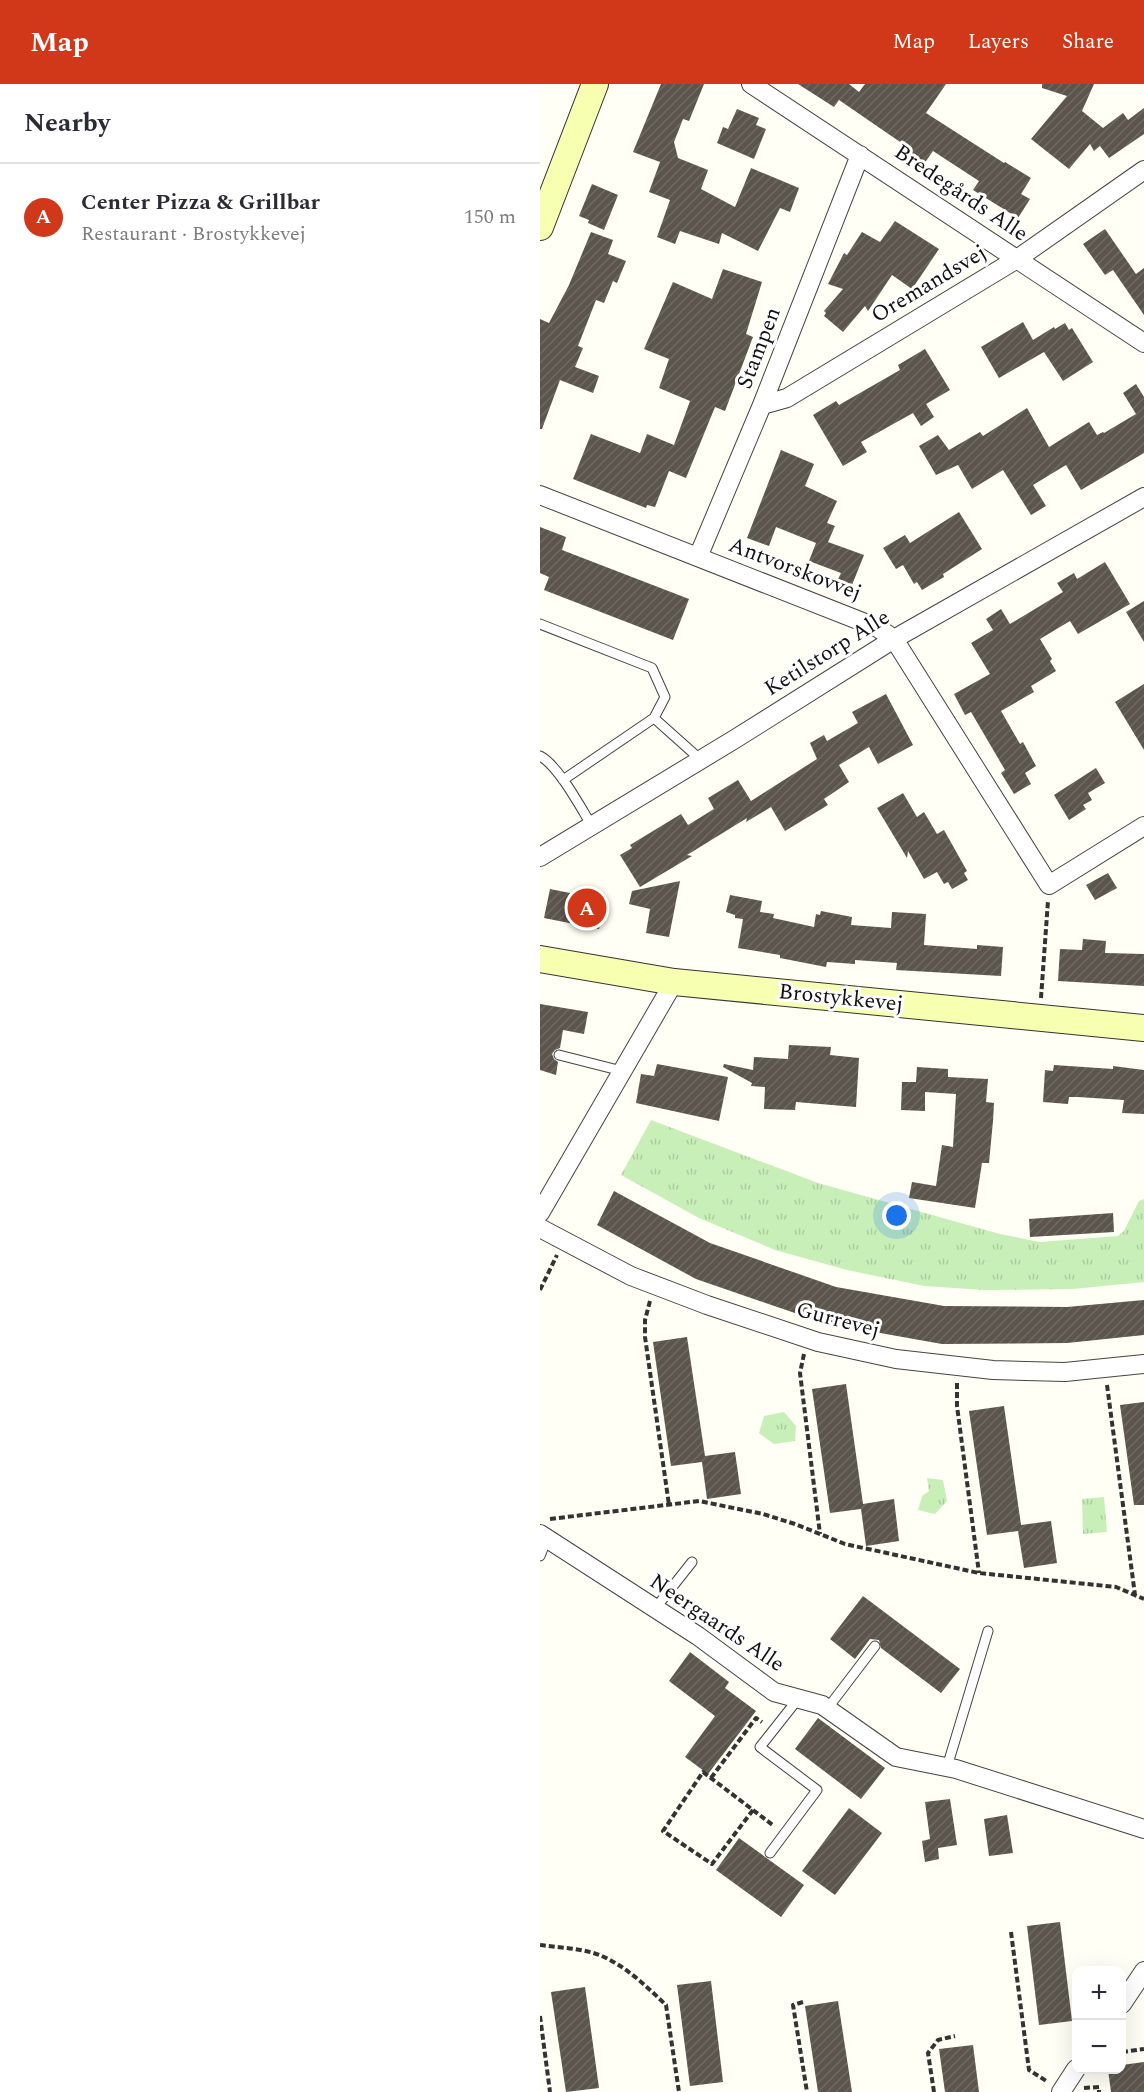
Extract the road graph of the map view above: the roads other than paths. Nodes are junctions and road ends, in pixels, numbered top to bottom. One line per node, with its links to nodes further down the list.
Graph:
1 (595, 84): 5 (street)
2 (752, 84): 3 (street, Bredegårds Alle)
3 (860, 154): 6 (street, Bredegårds Alle); 8 (street, Stampen)
4 (1144, 170): 6 (street, Oremandsvej)
5 (540, 227)
6 (1017, 259): 7 (street, Bredegårds Alle); 8 (street, Oremandsvej)
7 (1144, 343)
8 (762, 405): 11 (street, Stampen)
9 (540, 495): 11 (street, Antvorskovvej)
10 (1144, 497): 13 (street, Ketilstorp Alle)
11 (698, 557): 13 (street, Antvorskovvej)
12 (540, 624): 14 (lane)
13 (894, 639): 16 (street, Ketilstorp Alle); 19 (street, Antvorskovvej)
14 (654, 718): 16 (lane); 17 (lane)
15 (540, 756): 17 (lane)
16 (701, 760): 18 (street, Ketilstorp Alle)
17 (563, 780): 18 (lane)
18 (592, 826): 20 (street, Ketilstorp Alle)
19 (1144, 826)
20 (540, 857)
21 (540, 959): 22 (street, Brostykkevej)
22 (674, 982): 23 (street, Brostykkevej); 25 (street)
23 (1144, 1028)
24 (559, 1055): 25 (lane)
25 (622, 1071): 26 (street)
26 (540, 1213)
27 (540, 1228): 28 (street, Gurrevej)
28 (1144, 1364)
29 (544, 1536): 30 (lane); 32 (street, Neergaards Alle)
30 (540, 1556)
31 (692, 1562): 32 (lane)
32 (654, 1610): 35 (street, Neergaards Alle)
33 (988, 1631): 37 (lane)
34 (875, 1646): 36 (lane)
35 (798, 1699): 36 (street, Neergaards Alle); 39 (lane)
36 (827, 1709): 37 (street, Neergaards Alle)
37 (947, 1767): 38 (street, Neergaards Alle)
38 (1144, 1830)
39 (770, 1853)
40 (1144, 1971): 41 (street)
41 (1126, 1998)
42 (1073, 2074): 43 (street)
43 (1062, 2090)

